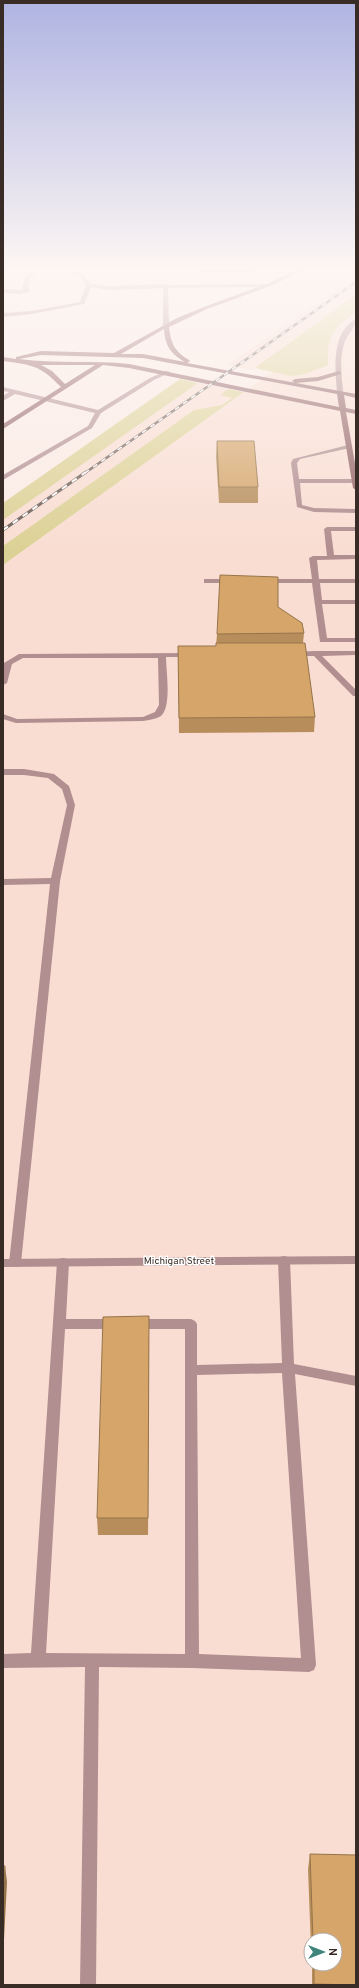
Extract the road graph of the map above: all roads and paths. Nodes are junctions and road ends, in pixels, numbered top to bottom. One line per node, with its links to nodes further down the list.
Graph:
1 (34, 363): 2 (main road); 10 (main road)
2 (102, 363): 7 (main road); 10 (main road)
3 (179, 363): 6 (main road)
4 (190, 363): 6 (main road)
5 (339, 363): 8 (street)
6 (196, 366): 9 (main road)
7 (168, 372): 12 (main road); 20 (street)
8 (339, 373): 9 (main road); 14 (street)
9 (277, 381): 14 (main road)
10 (64, 387): 17 (main road)
11 (3, 390): 13 (street)
12 (257, 391): 14 (main road); 18 (main road)
13 (14, 392): 16 (street); 17 (street)
14 (340, 392): 15 (main road); 18 (main road)
15 (356, 396)
16 (3, 399)
17 (45, 399): 20 (street); 21 (main road)
18 (342, 409): 19 (main road); 23 (main road)
19 (356, 410)
20 (99, 412): 24 (street)
21 (3, 427)
22 (356, 441): 23 (main road)
23 (348, 447): 25 (street); 26 (main road)
24 (3, 478)
25 (296, 481): 26 (street); 27 (street)
26 (355, 484)
27 (356, 511)
28 (356, 529): 29 (street)
29 (331, 558): 30 (street); 34 (street)
30 (356, 558)
31 (207, 581): 32 (street)
32 (238, 581)
33 (254, 581): 34 (street)
34 (316, 581): 35 (street); 36 (street)
35 (356, 581)
36 (319, 602): 37 (street); 38 (street)
37 (356, 602)
38 (356, 640)
39 (315, 653): 40 (street); 41 (street); 45 (street)
40 (356, 653)
41 (285, 654)
42 (162, 655): 43 (street); 44 (street); 46 (street)
43 (200, 655)
44 (3, 683)
45 (356, 694)
46 (3, 716)
47 (3, 772): 48 (street)
48 (55, 881): 49 (street); 54 (street)
49 (3, 882)
50 (284, 1260): 51 (street, Michigan Street); 52 (street, Michigan Street); 56 (street)
51 (356, 1260)
52 (62, 1262): 54 (street, Michigan Street); 55 (street)
53 (3, 1263): 54 (street, Michigan Street)
54 (15, 1263)
55 (59, 1324): 57 (street); 59 (street)
56 (288, 1368): 57 (street); 58 (street); 62 (street)
57 (192, 1370): 62 (street)
58 (356, 1381)
59 (38, 1660): 60 (street); 61 (street)
60 (92, 1660): 62 (street); 63 (street)
61 (3, 1661)
62 (192, 1661)
63 (88, 1985)

